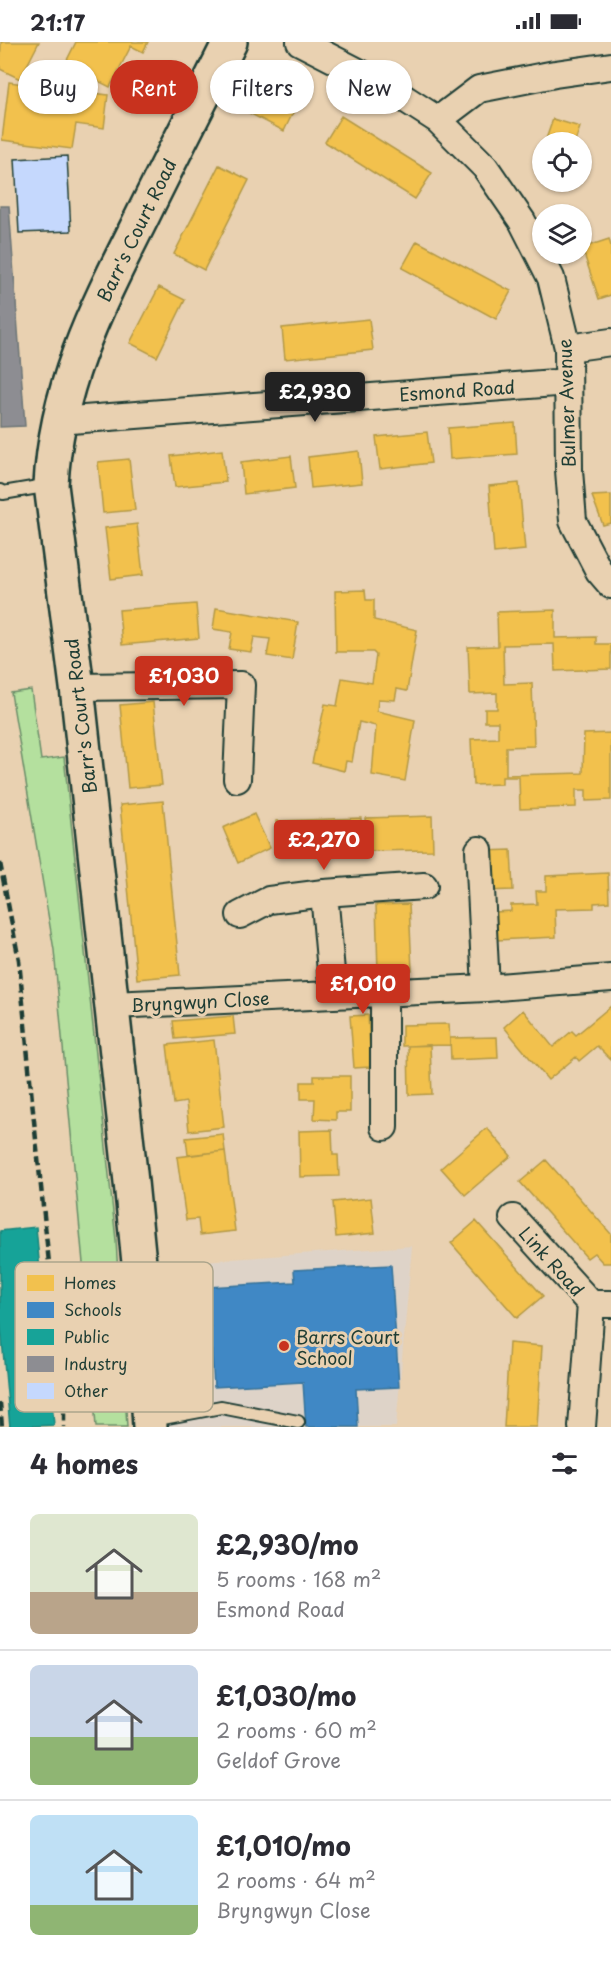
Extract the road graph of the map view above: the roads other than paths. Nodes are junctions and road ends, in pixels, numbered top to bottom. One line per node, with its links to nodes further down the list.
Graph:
1 (230, 42): 8 (street, Barr's Court Road)
2 (300, 42): 4 (street, Bulmer Avenue)
3 (611, 66): 4 (street)
4 (438, 120): 6 (street, Bulmer Avenue)
5 (611, 342): 6 (street)
6 (567, 348): 7 (street, Bulmer Avenue)
7 (568, 382): 8 (street, Esmond Road); 11 (street, Bulmer Avenue)
8 (58, 421): 9 (street, Barr's Court Road)
9 (51, 485): 10 (lane); 12 (street, Barr's Court Road)
10 (0, 491)
11 (611, 585)
12 (77, 687): 13 (street); 22 (street, Barr's Court Road)
13 (237, 779)
14 (478, 850): 19 (street)
15 (424, 886): 16 (street)
16 (324, 893): 17 (street); 21 (street)
17 (240, 915)
18 (611, 978): 19 (street, Bryngwyn Close)
19 (486, 988): 20 (street, Bryngwyn Close)
20 (384, 993): 21 (street, Bryngwyn Close); 23 (street)
21 (333, 994): 22 (street, Bryngwyn Close)
22 (112, 1005): 25 (street, Barr's Court Road)
23 (384, 1127)
24 (513, 1218): 26 (street, Link Road)
25 (139, 1262)
26 (601, 1304): 31 (street, Link Road)
27 (213, 1409): 29 (lane)
28 (199, 1412): 30 (lane)
29 (298, 1422)
30 (150, 1424)
31 (582, 1427)

